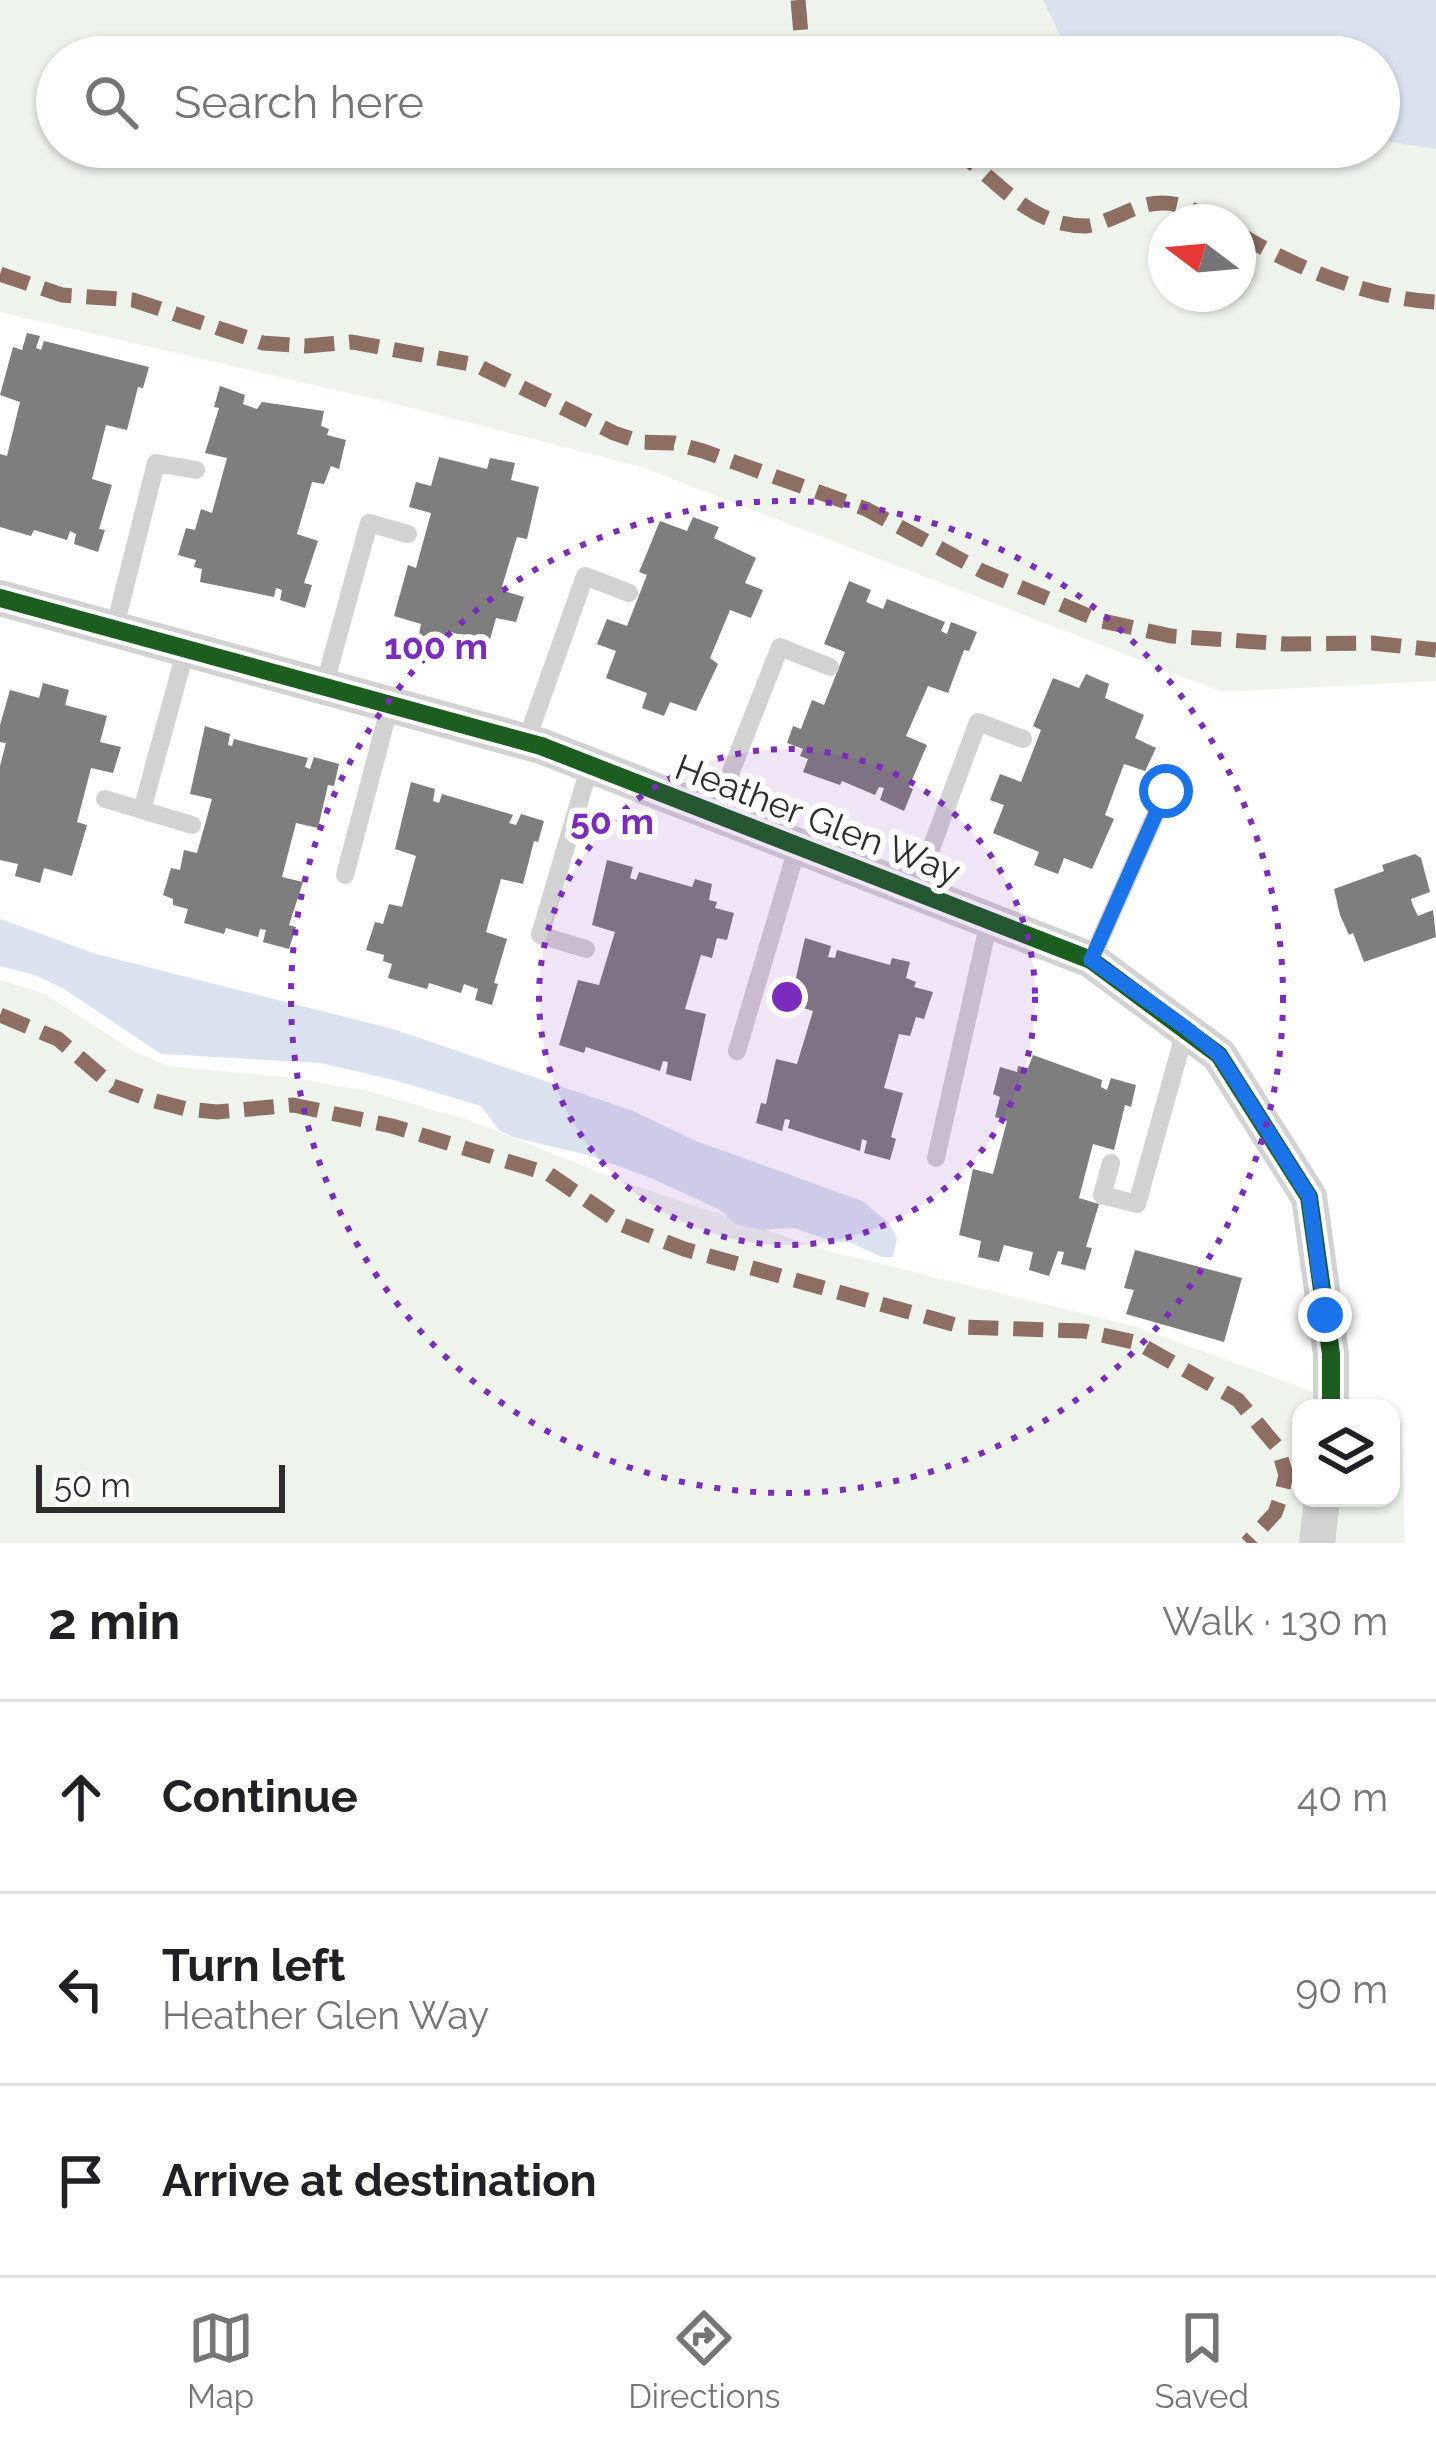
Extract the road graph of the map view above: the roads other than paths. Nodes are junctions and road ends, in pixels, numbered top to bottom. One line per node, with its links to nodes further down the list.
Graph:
1 (196, 470): 5 (lane)
2 (408, 534): 8 (lane)
3 (629, 592): 11 (lane)
4 (0, 598): 5 (street, Heather Glen Way)
5 (114, 630): 6 (street, Heather Glen Way)
6 (186, 649): 8 (street, Heather Glen Way); 15 (lane)
7 (830, 667): 16 (lane)
8 (324, 687): 9 (street, Heather Glen Way)
9 (390, 705): 11 (street, Heather Glen Way); 19 (lane)
10 (1023, 739): 20 (lane)
11 (526, 742): 12 (street, Heather Glen Way)
12 (590, 765): 16 (street, Heather Glen Way); 22 (lane)
13 (1166, 791): 23 (lane)
14 (105, 799): 15 (lane)
15 (142, 810): 17 (lane)
16 (714, 814): 18 (street, Heather Glen Way)
17 (191, 825)
18 (798, 845): 20 (street, Heather Glen Way); 25 (lane)
19 (345, 875)
20 (916, 889): 21 (street, Heather Glen Way)
21 (989, 922): 23 (street, Heather Glen Way); 26 (lane)
22 (586, 949)
23 (1091, 960): 24 (street, Heather Glen Way)
24 (1186, 1028): 27 (lane); 28 (street, Heather Glen Way)
25 (737, 1052)
26 (936, 1158)
27 (1111, 1163)
28 (1331, 1399)
29 (1321, 1507): 30 (street)
30 (1317, 1543)

